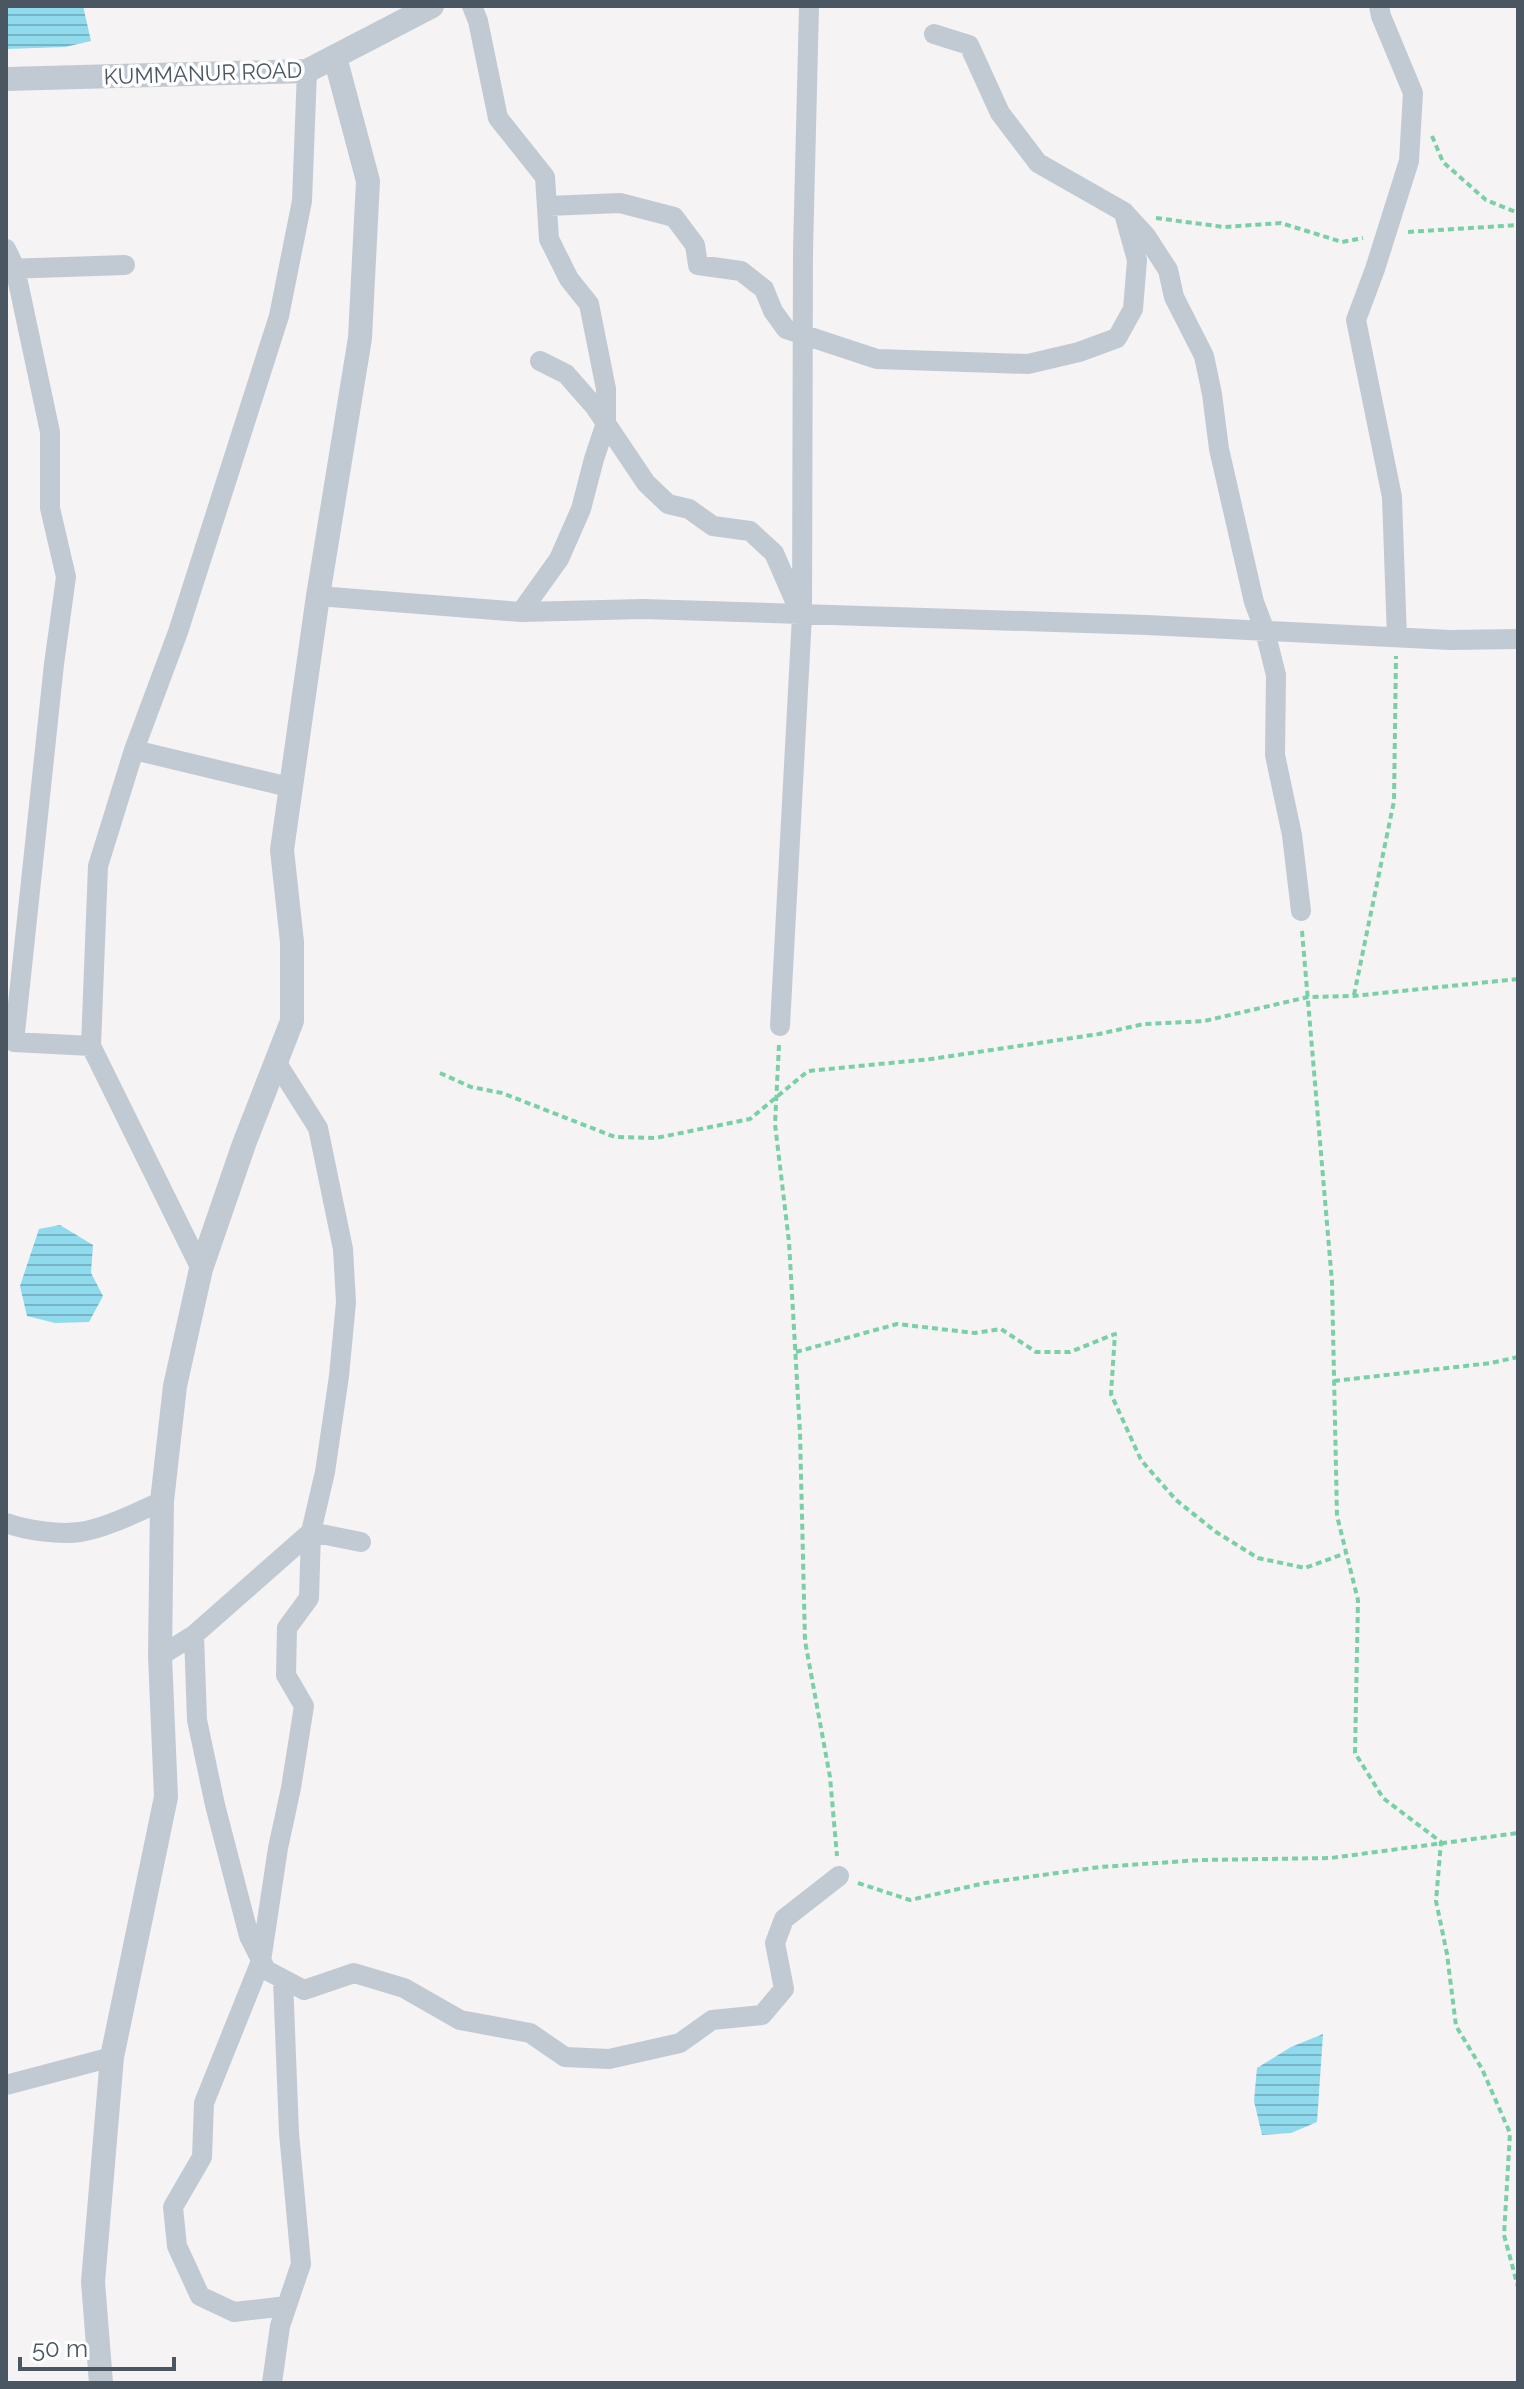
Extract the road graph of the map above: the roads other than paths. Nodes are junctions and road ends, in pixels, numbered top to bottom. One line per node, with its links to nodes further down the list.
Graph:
1 (432, 6): 6 (street, KUMMANUR ROAD)
2 (472, 6): 9 (street)
3 (809, 6): 14 (street)
4 (1379, 6): 21 (street)
5 (934, 34): 10 (street)
6 (335, 57): 7 (street, KUMMANUR ROAD); 17 (street)
7 (307, 71): 8 (street, KUMMANUR ROAD); 23 (street)
8 (6, 79)
9 (548, 206): 14 (street); 16 (street)
10 (1124, 212): 14 (street); 20 (street)
11 (6, 249): 13 (street)
12 (125, 265): 13 (street)
13 (11, 269): 27 (street)
14 (802, 336): 19 (street)
15 (540, 361): 16 (street)
16 (606, 423): 18 (street); 19 (street)
17 (318, 596): 18 (street); 24 (street)
18 (521, 612): 19 (street)
19 (802, 616): 20 (street); 26 (street)
20 (1265, 631): 21 (street); 25 (street)
21 (1397, 638): 22 (street)
22 (1518, 639)
23 (134, 750): 24 (street); 27 (street)
24 (289, 787): 28 (street)
25 (1301, 911)
26 (780, 1026)
27 (91, 1046): 29 (street)
28 (275, 1060): 29 (street); 32 (street)
29 (201, 1269): 30 (street)
30 (162, 1501): 31 (street); 35 (street)
31 (6, 1523)
32 (311, 1532): 33 (street); 34 (street); 37 (street)
33 (361, 1542)
34 (194, 1635): 35 (street); 37 (street)
35 (160, 1656): 39 (street)
36 (839, 1876): 38 (street)
37 (261, 1961): 38 (street); 41 (street)
38 (283, 1979): 41 (street)
39 (112, 2057): 40 (street); 42 (street)
40 (6, 2085)
41 (287, 2306): 43 (street)
42 (101, 2383)
43 (272, 2383)

